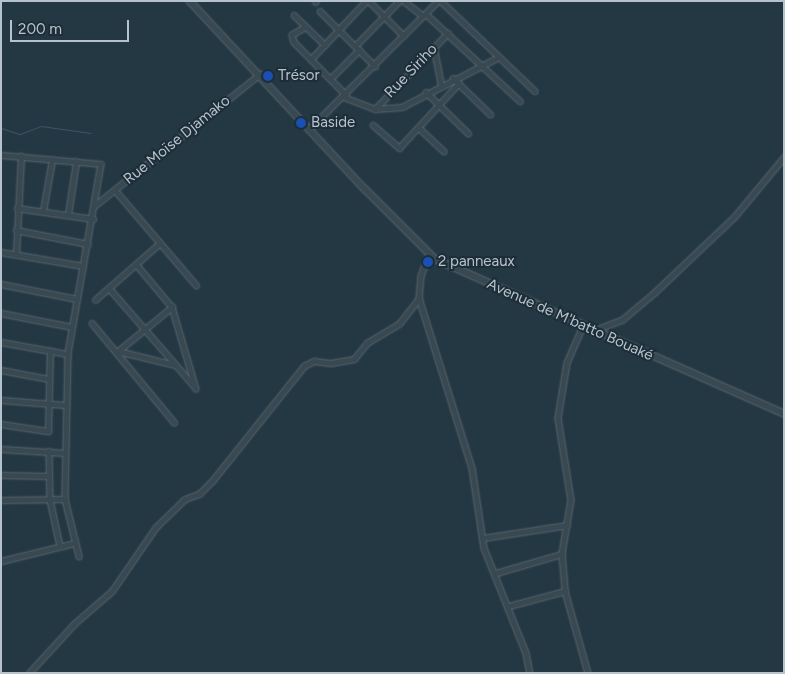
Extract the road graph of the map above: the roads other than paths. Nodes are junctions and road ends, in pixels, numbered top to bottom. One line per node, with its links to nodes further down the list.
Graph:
1 (190, 1): 21 (street, Avenue de M'batto Bouaké)
2 (368, 1): 9 (street); 11 (street)
3 (399, 1): 9 (street)
4 (404, 1): 8 (street)
5 (439, 1): 8 (street); 17 (street)
6 (320, 11): 11 (street)
7 (294, 15): 10 (street)
8 (424, 15): 12 (street); 13 (street)
9 (384, 16): 13 (street); 16 (street)
10 (306, 27): 14 (street); 18 (street)
11 (339, 30): 14 (street); 16 (street)
12 (448, 33): 15 (street, Rue Siriho); 19 (street)
13 (404, 36): 20 (street)
14 (325, 45): 18 (street)
15 (434, 47): 25 (street); 31 (street, Rue Siriho)
16 (357, 48): 20 (street); 23 (street)
17 (499, 57): 19 (street); 26 (street)
18 (311, 59): 23 (street)
19 (482, 64): 22 (street); 29 (street)
20 (376, 66): 28 (street)
21 (260, 74): 35 (street, Avenue de M'batto Bouaké); 43 (street, Rue Moïse Djamako)
22 (453, 78): 24 (street); 25 (street)
23 (330, 79): 28 (street)
24 (459, 83): 30 (street); 32 (street)
25 (441, 84): 27 (street)
26 (535, 91)
27 (426, 92): 30 (street); 31 (street)
28 (345, 96): 31 (street); 35 (street)
29 (520, 101)
30 (439, 105): 34 (street); 36 (street)
31 (375, 109)
32 (490, 114)
33 (373, 125): 34 (street)
34 (419, 128): 37 (street)
35 (309, 129): 53 (street, Avenue de M'batto Bouaké)
36 (468, 133)
37 (444, 151)
38 (1, 155): 39 (street)
39 (21, 156): 41 (street); 45 (street)
40 (784, 157): 69 (street)
41 (52, 160): 42 (street); 46 (street)
42 (76, 162): 44 (street); 47 (street)
43 (114, 190): 44 (street, Rue Moïse Djamako); 50 (street)
44 (94, 206): 48 (street)
45 (17, 208): 46 (street); 49 (street)
46 (43, 211): 47 (street)
47 (68, 215): 48 (street)
48 (93, 218): 51 (street)
49 (16, 230): 51 (street); 54 (street)
50 (160, 243): 55 (street); 58 (street)
51 (88, 244): 56 (street)
52 (1, 252): 54 (street)
53 (429, 254): 60 (street); 66 (street, Avenue de M'batto Bouaké)
54 (16, 255): 56 (street)
55 (136, 264): 59 (street); 63 (street)
56 (83, 266): 61 (street)
57 (1, 284): 61 (street)
58 (196, 285)
59 (109, 288): 62 (street); 68 (street)
60 (419, 298): 92 (street); 101 (street)
61 (77, 299): 67 (street)
62 (96, 300)
63 (172, 307): 68 (street); 74 (street)
64 (1, 313): 67 (street)
65 (92, 323): 72 (street)
66 (583, 326): 69 (street, Avenue de M'batto Bouaké); 91 (street)
67 (72, 327): 73 (street)
68 (145, 330): 72 (street); 74 (street)
69 (594, 331): 80 (street, Avenue de M'batto Bouaké)
70 (1, 342): 71 (street)
71 (50, 351): 73 (street); 76 (street)
72 (118, 351): 74 (street); 81 (street)
73 (68, 354): 79 (street)
74 (176, 365)
75 (1, 370): 76 (street)
76 (49, 379): 78 (street)
77 (1, 400): 78 (street)
78 (48, 404): 79 (street); 82 (street)
79 (65, 405): 85 (street)
80 (784, 414)
81 (174, 422)
82 (1, 424)
83 (1, 449): 84 (street)
84 (48, 451): 85 (street); 87 (street)
85 (65, 453): 88 (street)
86 (1, 475): 87 (street)
87 (49, 476): 90 (street)
88 (66, 499): 90 (street); 93 (street)
89 (1, 500): 90 (street)
90 (50, 500): 94 (street)
91 (567, 526): 92 (street); 95 (street)
92 (483, 538): 98 (street)
93 (75, 542): 94 (street); 96 (street)
94 (60, 546): 97 (street)
95 (562, 554): 98 (street); 99 (street)
96 (79, 556)
97 (1, 561)
98 (496, 574): 100 (street)
99 (565, 591): 100 (street); 103 (street)
100 (508, 606): 102 (street)
101 (29, 673)
102 (530, 673)
103 (588, 673)

